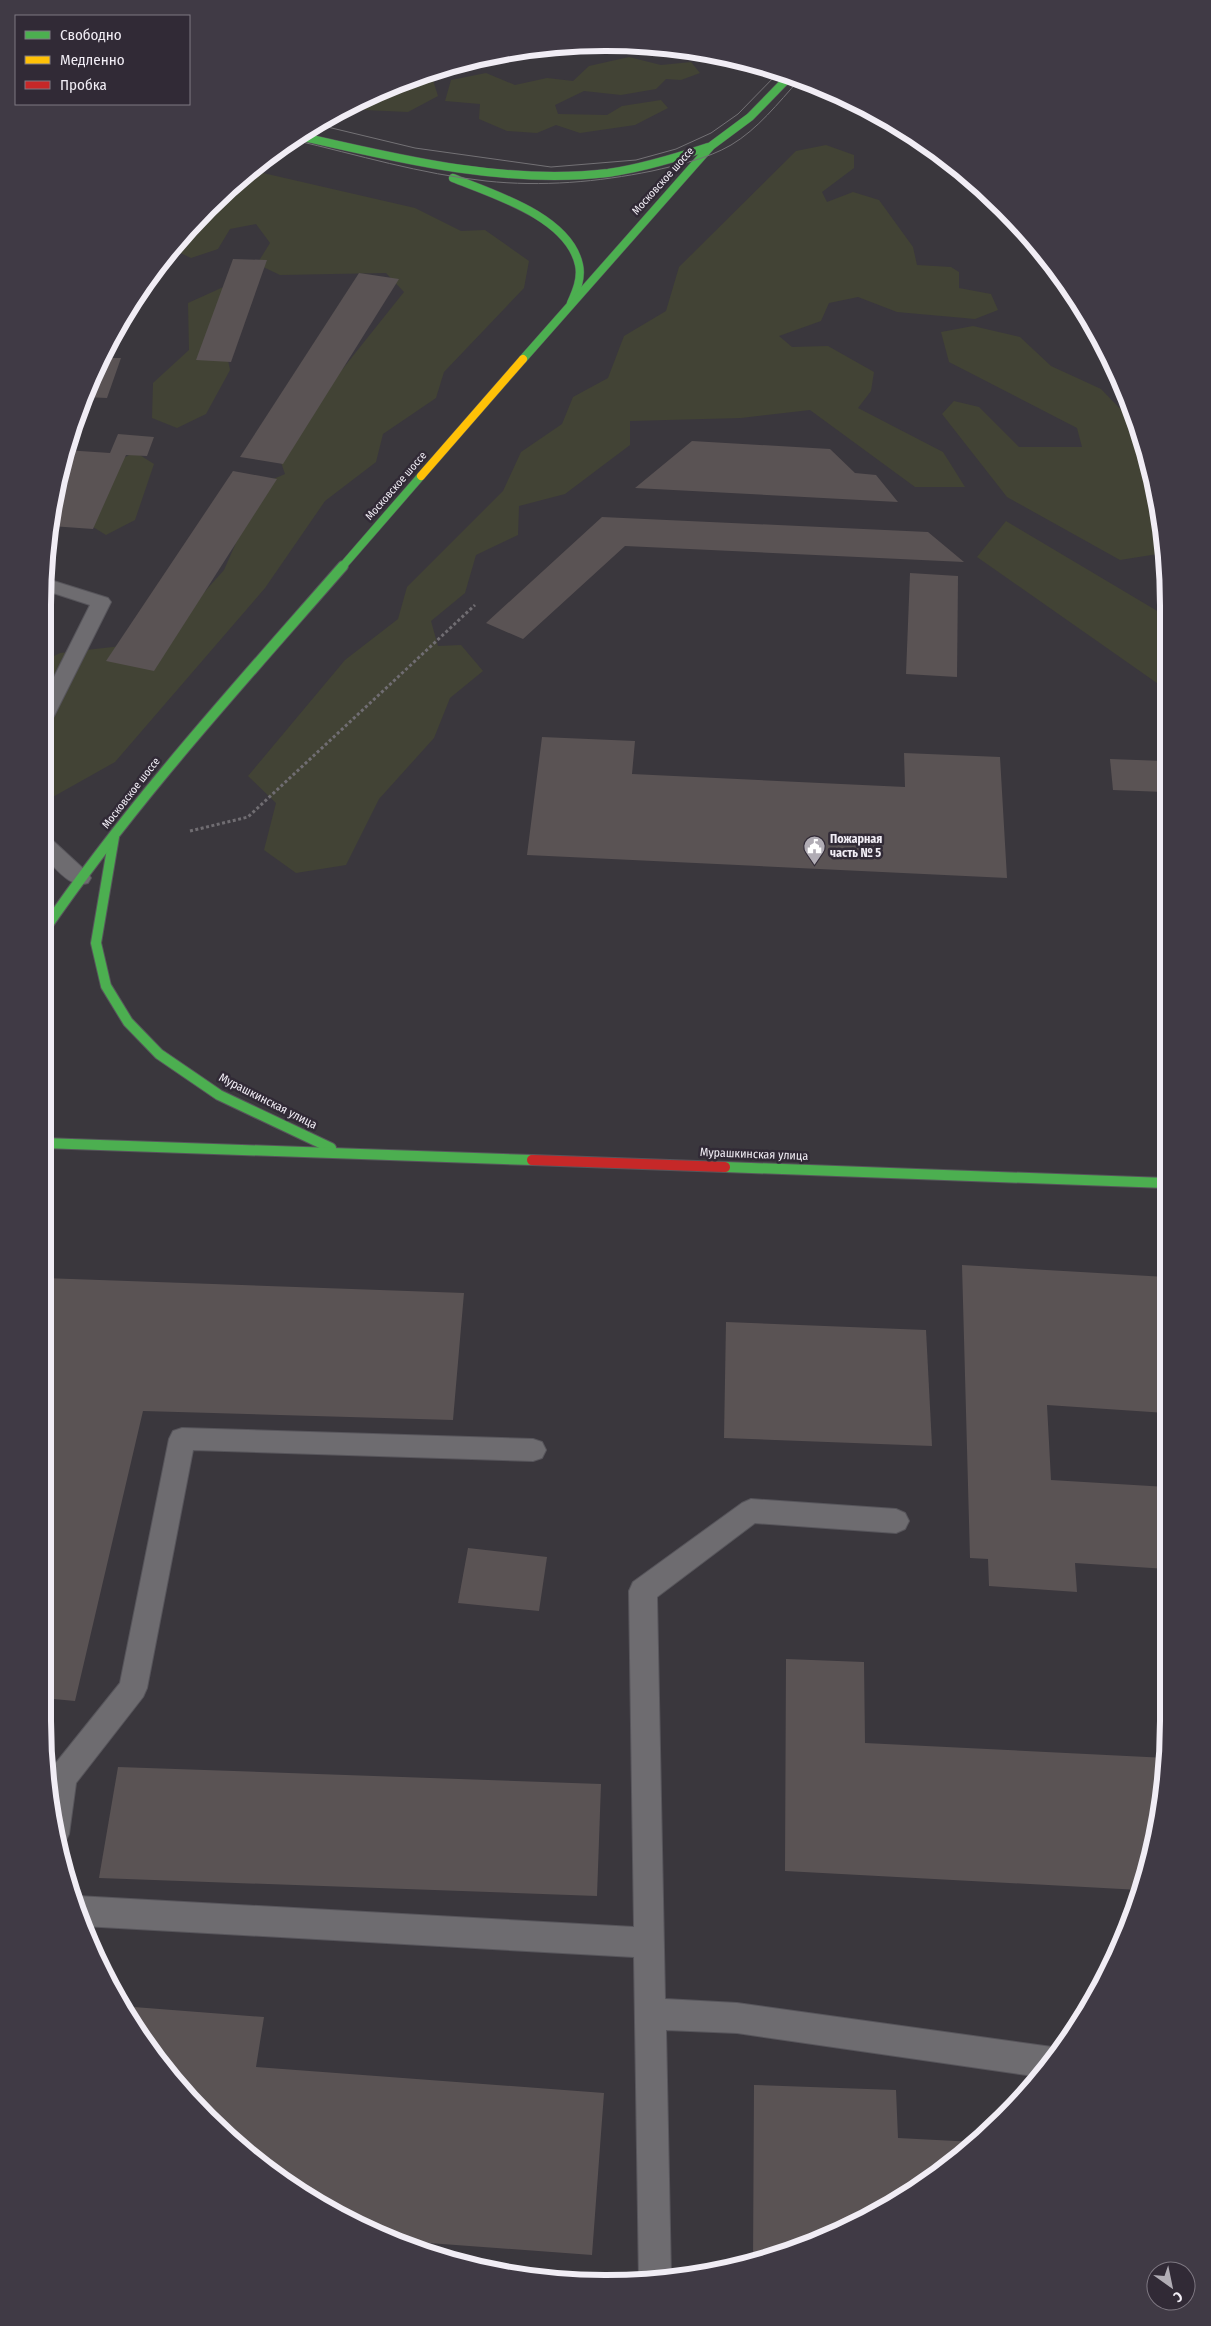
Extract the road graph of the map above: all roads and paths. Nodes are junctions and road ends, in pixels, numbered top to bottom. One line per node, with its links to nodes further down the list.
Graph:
1 (785, 81): 3 (main road, Московское шоссе)
2 (309, 138): 4 (main road)
3 (711, 146): 4 (main road); 5 (main road, Московское шоссе)
4 (390, 157): 5 (main road)
5 (571, 304): 10 (main road, Московское шоссе)
6 (52, 586): 8 (lane)
7 (475, 605): 9 (path)
8 (51, 702)
9 (190, 831)
10 (114, 835): 12 (main road, Московское шоссе); 15 (main road, Мурашкинская улица)
11 (51, 851): 12 (lane)
12 (80, 878): 13 (main road, Московское шоссе)
13 (51, 920)
14 (51, 1143): 15 (main road, Мурашкинская улица)
15 (341, 1153): 16 (main road, Мурашкинская улица)
16 (1160, 1183)
17 (533, 1450): 19 (lane)
18 (896, 1521): 21 (lane)
19 (55, 1778)
20 (85, 1911): 21 (lane)
21 (649, 1943): 22 (lane)
22 (650, 2014): 23 (lane); 24 (lane)
23 (1042, 2062)
24 (655, 2273)

